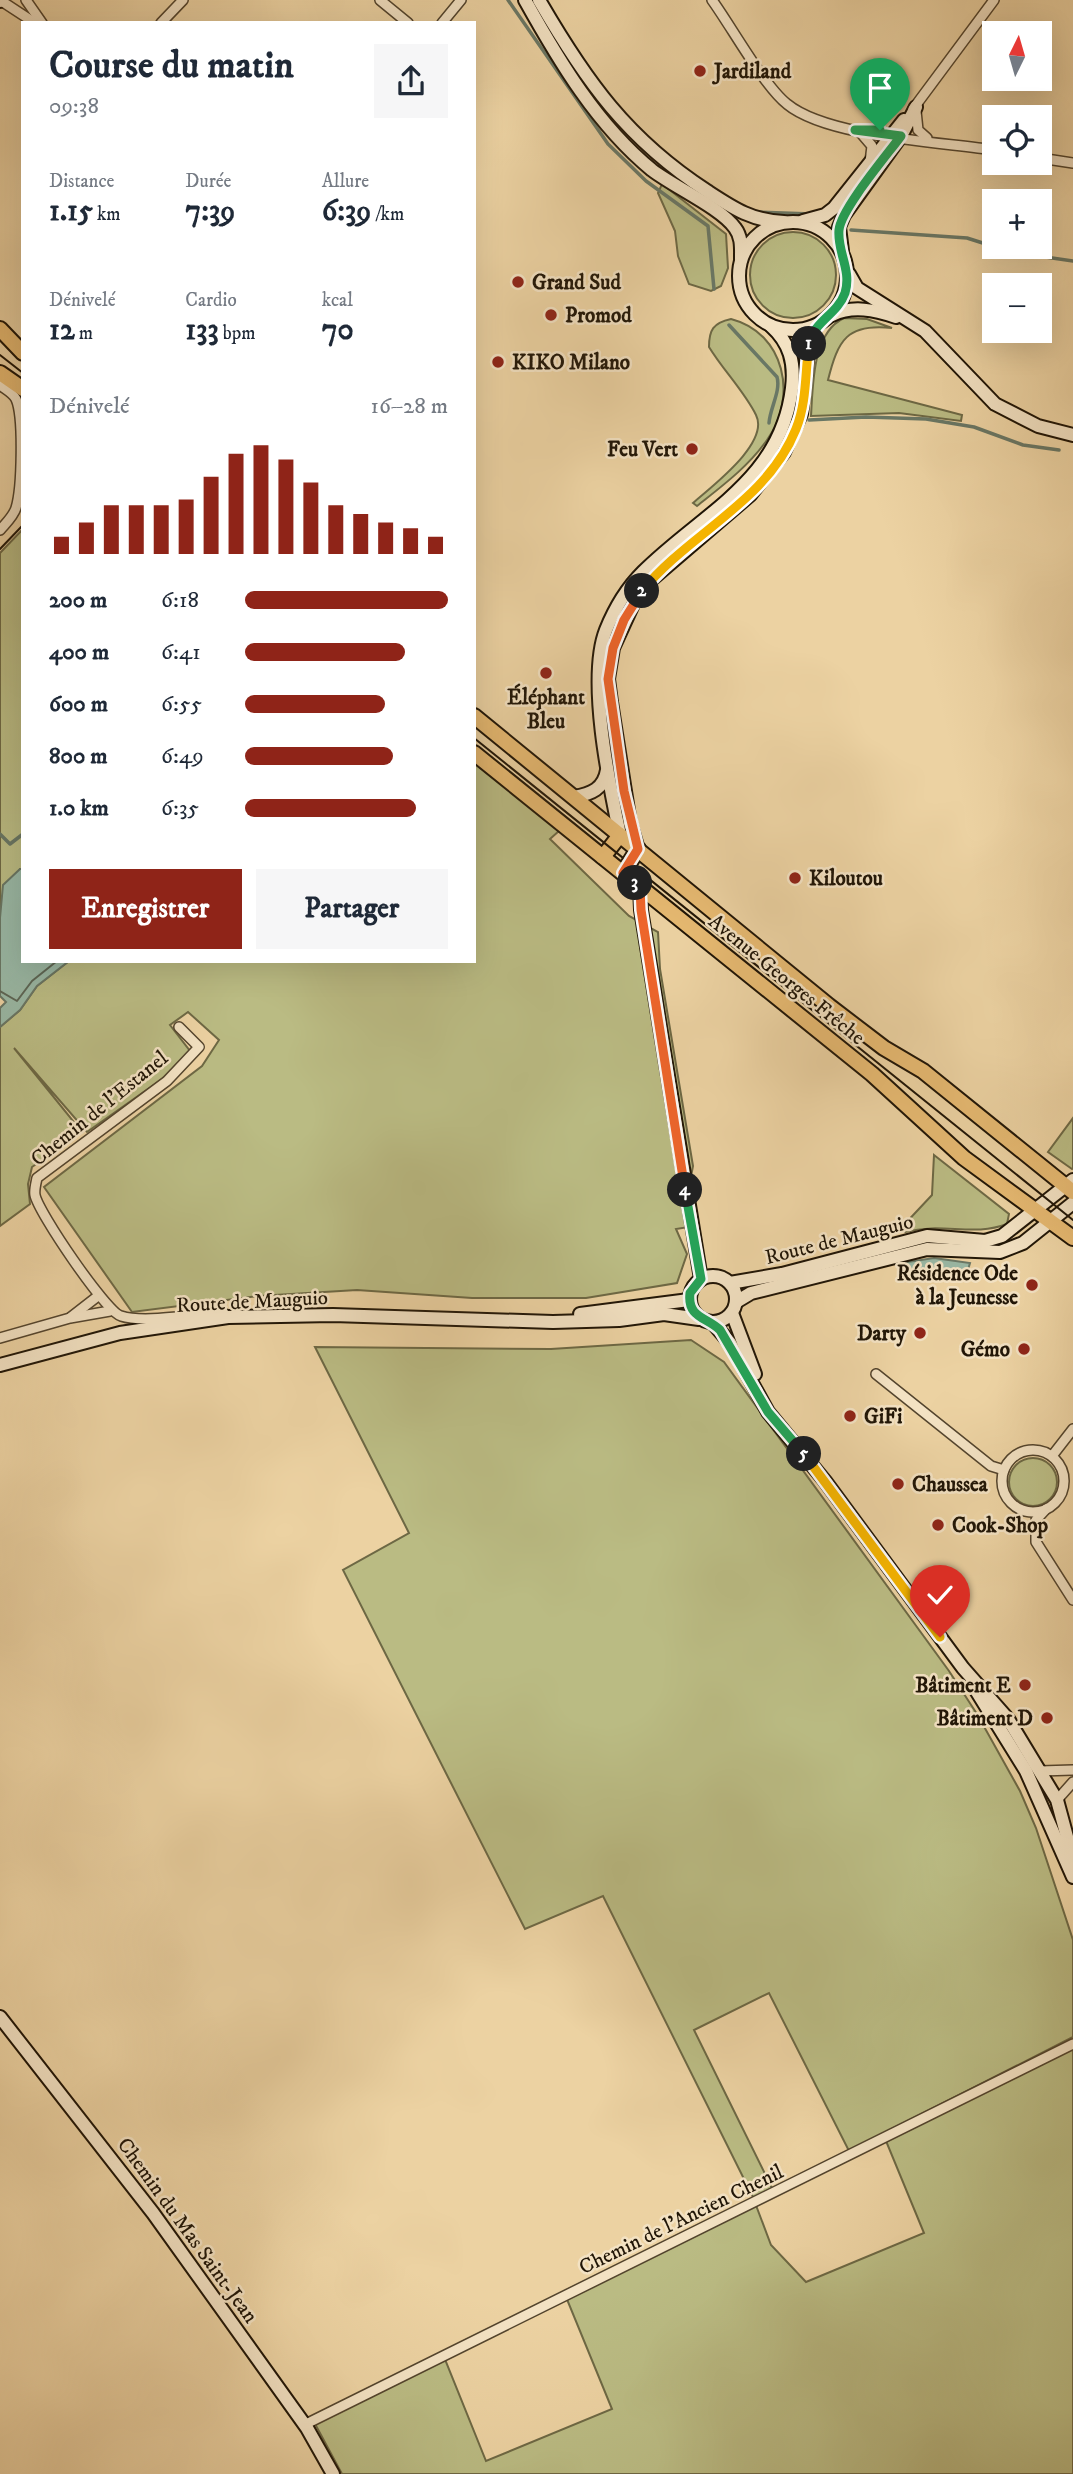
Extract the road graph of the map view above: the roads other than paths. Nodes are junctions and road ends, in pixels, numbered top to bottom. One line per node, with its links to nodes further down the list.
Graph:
1 (0, 0): 10 (street)
2 (26, 0): 11 (street)
3 (183, 0): 12 (street)
4 (380, 0): 13 (street)
5 (461, 0): 14 (street)
6 (525, 0): 27 (street)
7 (539, 0): 24 (street)
8 (712, 0): 16 (street)
9 (994, 0): 15 (street)
10 (32, 21)
11 (41, 21)
12 (164, 21)
13 (406, 21)
14 (444, 21)
15 (916, 107): 16 (street); 17 (street); 18 (street)
16 (855, 130): 17 (street); 22 (street)
17 (896, 136): 18 (street); 20 (street); 22 (street)
18 (931, 140): 19 (street); 20 (street)
19 (982, 148)
20 (892, 149): 26 (street)
21 (1052, 160): 23 (street)
22 (870, 162): 25 (street)
23 (1073, 163)
24 (784, 222): 25 (street); 27 (street)
25 (800, 222): 26 (street)
26 (843, 254): 28 (street)
27 (741, 259): 31 (street)
28 (847, 270): 29 (street); 33 (street)
29 (831, 315): 30 (street); 33 (street)
30 (817, 325): 31 (street); 45 (street)
31 (771, 326): 42 (street)
32 (0, 329): 34 (main road)
33 (925, 331): 38 (street)
34 (21, 351)
35 (0, 373): 37 (main road)
36 (0, 385): 39 (street)
37 (21, 389)
38 (1073, 435)
39 (0, 530)
40 (476, 718): 43 (main road, Avenue Georges Frêche)
41 (476, 755): 46 (main road, Avenue Georges Frêche)
42 (607, 763): 43 (street); 44 (street)
43 (574, 797): 44 (main road, Avenue Georges Frêche)
44 (620, 835): 45 (main road, Avenue Georges Frêche); 46 (main road)
45 (638, 849): 47 (main road); 50 (main road, Avenue Georges Frêche)
46 (603, 857): 47 (main road, Avenue Georges Frêche)
47 (623, 873): 48 (main road, Avenue Georges Frêche)
48 (640, 887): 52 (main road, Avenue Georges Frêche); 55 (street)
49 (179, 1027): 57 (street, Chemin de l'Estanel)
50 (1071, 1186): 52 (street, Route de Mauguio)
51 (1073, 1203): 53 (street, Route de Mauguio)
52 (1035, 1211): 53 (main road, Avenue Georges Frêche); 56 (street, Route de Mauguio)
53 (1050, 1222): 54 (main road, Avenue Georges Frêche); 59 (street, Route de Mauguio)
54 (1073, 1238)
55 (701, 1279): 56 (street); 58 (street)
56 (730, 1283): 59 (street)
57 (98, 1296): 60 (street); 62 (street)
58 (689, 1300): 63 (street); 64 (street, Route de Mauguio)
59 (734, 1307): 65 (street); 70 (street)
60 (110, 1311): 61 (street); 62 (street)
61 (278, 1314): 64 (street, Route de Mauguio); 67 (street, Route de Mauguio)
62 (70, 1318): 66 (street)
63 (699, 1319): 64 (street, Route de Mauguio); 65 (street)
64 (510, 1321)
65 (713, 1323): 70 (street)
66 (0, 1338)
67 (0, 1365)
68 (876, 1374): 72 (street)
69 (1073, 1429): 71 (street)
70 (790, 1436): 76 (street)
71 (1052, 1456): 72 (street); 73 (street)
72 (1004, 1470): 74 (street)
73 (1068, 1477): 74 (street)
74 (1046, 1509): 75 (street)
75 (1073, 1600)
76 (963, 1668): 77 (street); 79 (street)
77 (1002, 1730): 81 (street); 83 (street)
78 (1073, 1770): 79 (street)
79 (1040, 1771): 81 (street); 82 (street)
80 (1073, 1782): 82 (street)
81 (1044, 1786): 82 (street); 83 (street)
82 (1057, 1800): 84 (street)
83 (1042, 1807): 85 (street)
84 (1073, 1859)
85 (1073, 1877)
86 (0, 2017): 88 (street, Chemin du Mas Saint-Jean)
87 (1073, 2044): 88 (street, Chemin de l'Ancien Chenil)
88 (304, 2425): 89 (street, Chemin du Mas Saint-Jean)
89 (333, 2474)

